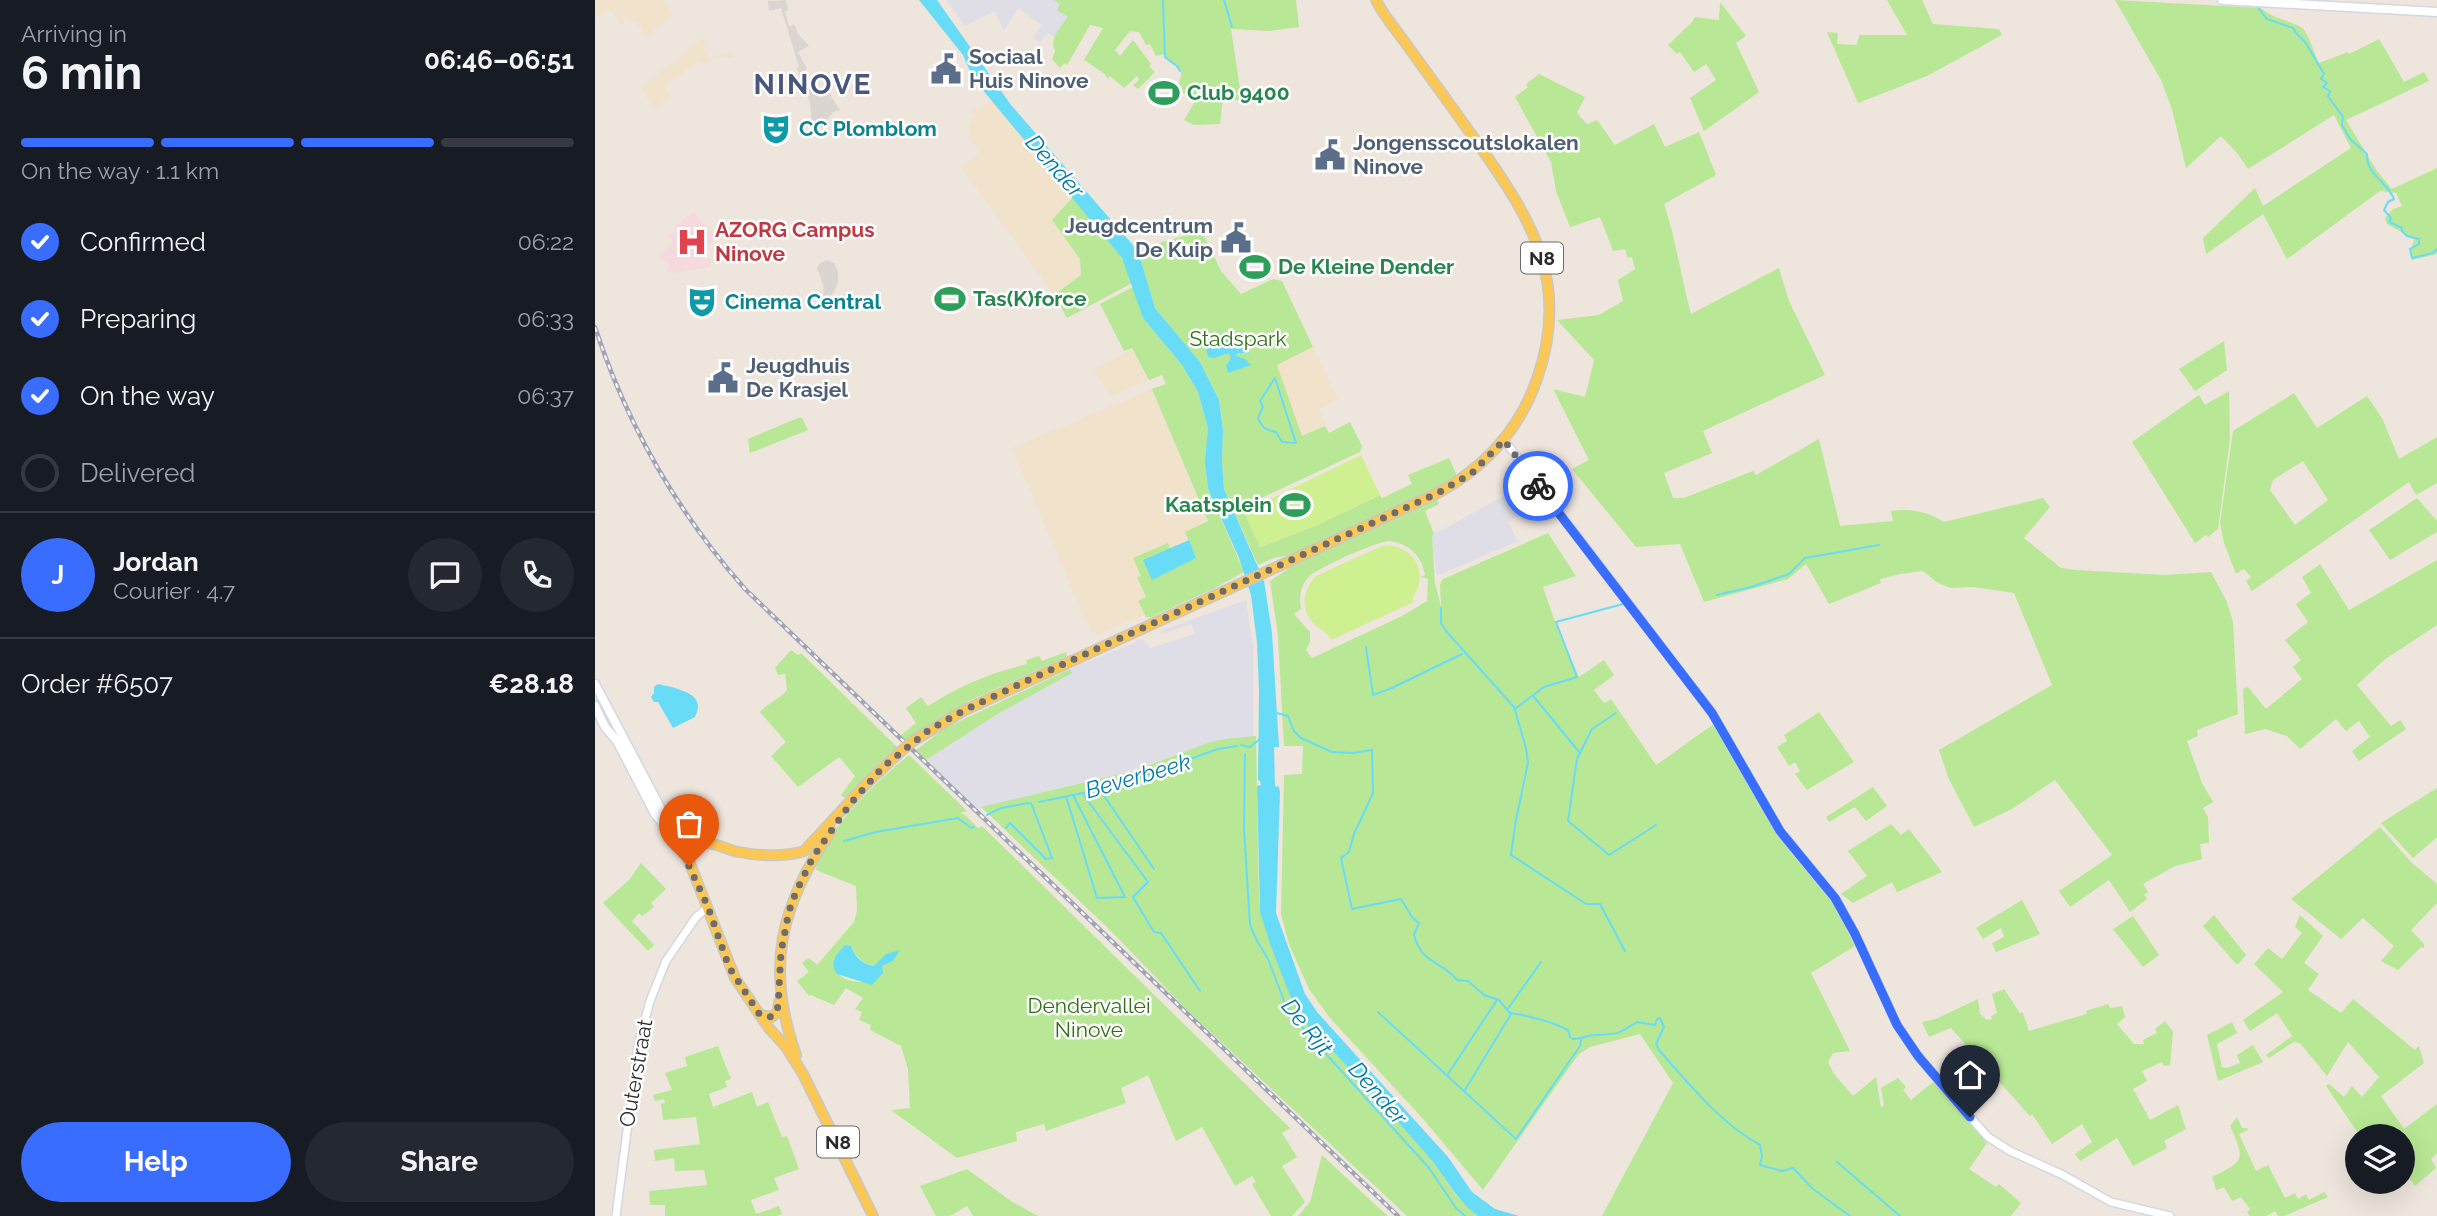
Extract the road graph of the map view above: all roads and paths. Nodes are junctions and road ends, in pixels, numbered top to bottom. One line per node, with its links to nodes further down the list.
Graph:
1 (2222, 0): 3 (main road)
2 (1379, 2): 4 (main road, N8)
3 (2437, 12)
4 (1504, 440): 9 (main road, N8, bridge); 20 (street)
5 (595, 684): 7 (main road)
6 (595, 706): 8 (main road)
7 (612, 717): 8 (main road); 10 (main road)
8 (601, 718): 11 (main road)
9 (850, 804): 12 (main road, N8); 13 (main road, N8)
10 (709, 843): 11 (main road); 12 (main road)
11 (687, 853): 14 (main road, N8)
12 (797, 853): 13 (main road)
13 (805, 872): 15 (main road, N8)
14 (708, 907): 16 (main road, N8); 18 (street, Outerstraat)
15 (780, 994): 16 (main road); 17 (main road, N8)
16 (760, 1015): 17 (main road, N8)
17 (803, 1074): 19 (main road, N8)
18 (616, 1216)
19 (873, 1216)
20 (2170, 1216)

